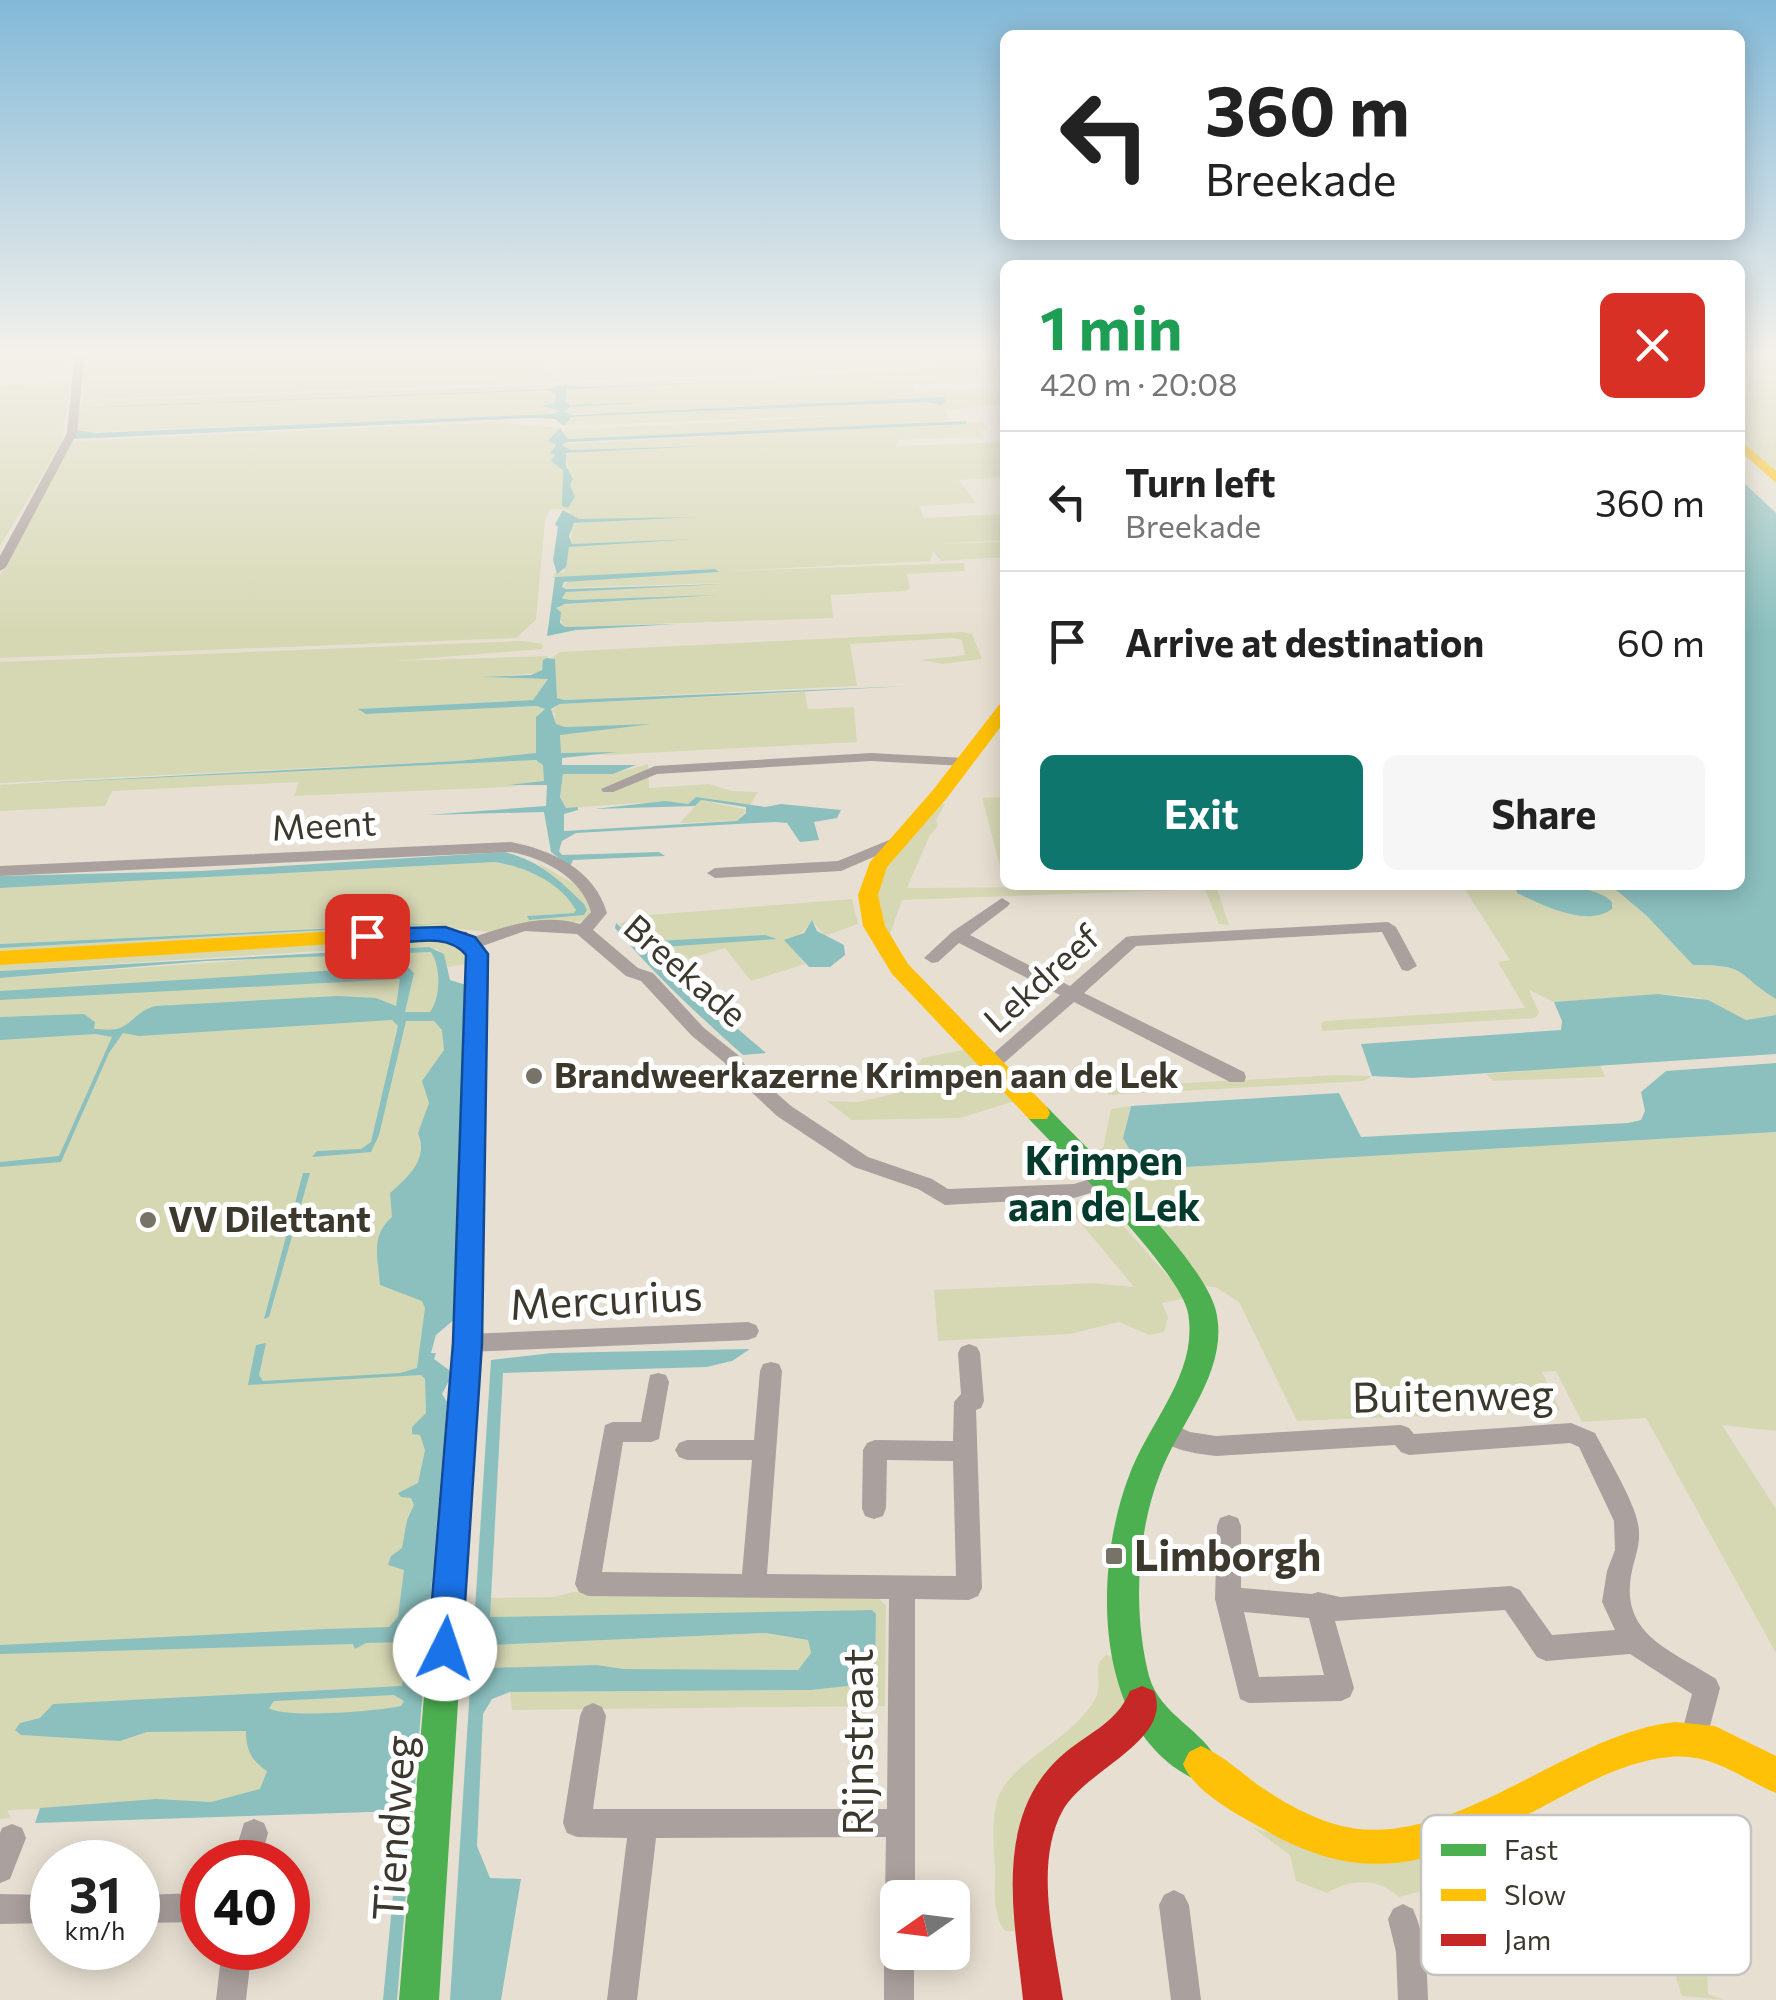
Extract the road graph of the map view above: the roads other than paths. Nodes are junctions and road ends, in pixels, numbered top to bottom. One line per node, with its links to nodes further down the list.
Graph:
1 (65, 445): 4 (street)
2 (1745, 449): 3 (street)
3 (1776, 479)
4 (0, 567)
5 (1000, 715): 6 (street)
6 (965, 762): 7 (street); 8 (street)
7 (608, 788)
8 (894, 843): 10 (street); 19 (street)
9 (0, 871): 12 (street, Meent)
10 (715, 873)
11 (1002, 903): 13 (street)
12 (583, 930): 14 (street, Breekade); 21 (street, Breekade)
13 (958, 936): 16 (street); 18 (street)
14 (470, 944): 15 (street); 23 (street, Tiendweg)
15 (0, 958)
16 (932, 958)
17 (1408, 966): 18 (street, Lekdreef)
18 (1070, 996): 19 (street, Lekdreef); 20 (street)
19 (992, 1064): 21 (street)
20 (1237, 1077)
21 (1103, 1182): 27 (street)
22 (748, 1331): 23 (street, Mercurius)
23 (467, 1343): 57 (street, Tiendweg)
24 (969, 1352): 30 (street)
25 (771, 1371): 29 (street)
26 (658, 1382): 33 (street)
27 (1166, 1431): 37 (street, Buitenweg); 38 (street)
28 (687, 1450): 29 (street)
29 (765, 1450): 33 (street)
30 (964, 1451): 31 (street); 34 (street)
31 (874, 1508)
32 (1229, 1526): 35 (street)
33 (754, 1586): 34 (street)
34 (902, 1588): 43 (street, Rijnstraat)
35 (1228, 1599): 36 (street); 36 (street)
36 (1318, 1604): 37 (street)
37 (1633, 1641): 40 (street)
38 (1142, 1703): 48 (street); 61 (street)
39 (593, 1716): 44 (street)
40 (1694, 1739): 41 (street); 42 (street)
41 (1776, 1775)
42 (1487, 1815)
43 (900, 1823): 44 (street); 50 (street, Rijnstraat)
44 (642, 1824): 59 (street)
45 (254, 1833): 47 (street)
46 (12, 1838): 49 (street)
47 (252, 1840)
48 (1421, 1843)
49 (0, 1868)
50 (900, 1880)
51 (1174, 1905): 62 (street)
52 (30, 1909): 53 (street)
53 (0, 1910)
54 (1403, 1919): 63 (street)
55 (234, 1970): 58 (street)
56 (899, 1970): 60 (street)
57 (420, 1996)
58 (231, 2000)
59 (622, 2000)
60 (899, 2000)
61 (1044, 2000)
62 (1186, 2000)
63 (1414, 2000)

